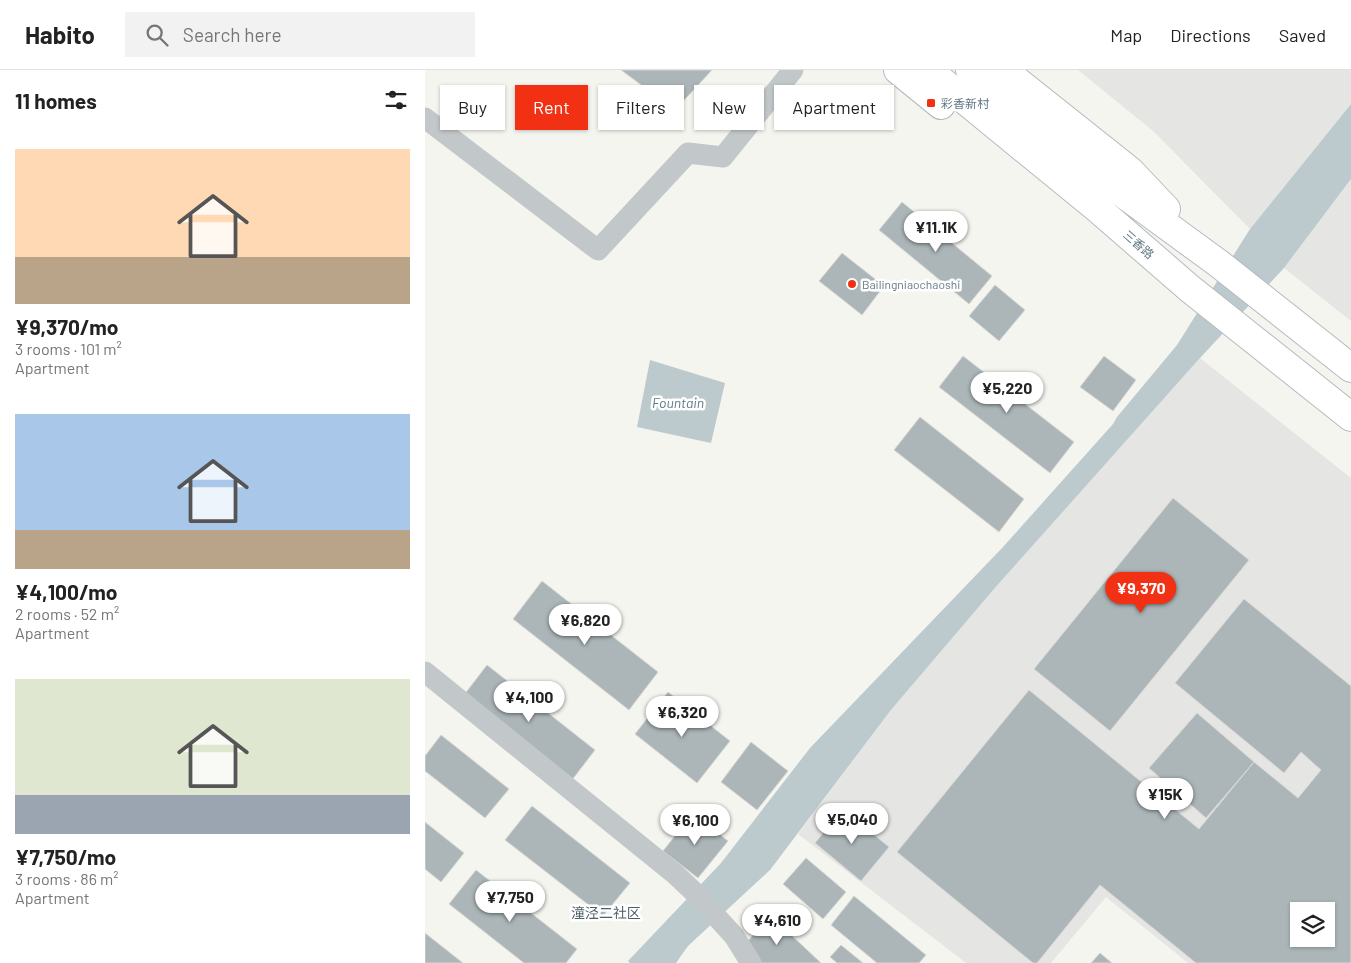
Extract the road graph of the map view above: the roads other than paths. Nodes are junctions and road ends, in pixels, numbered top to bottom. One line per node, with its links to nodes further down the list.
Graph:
1 (793, 70): 6 (street)
2 (898, 70): 8 (main road)
3 (928, 70): 8 (main road, 三香路)
4 (970, 70): 7 (main road)
5 (1003, 70): 7 (main road)
6 (425, 118)
7 (1219, 264): 9 (main road)
8 (1191, 290): 10 (main road, 三香路)
9 (1351, 368)
10 (1351, 417)
11 (425, 672): 12 (street)
12 (751, 963)

